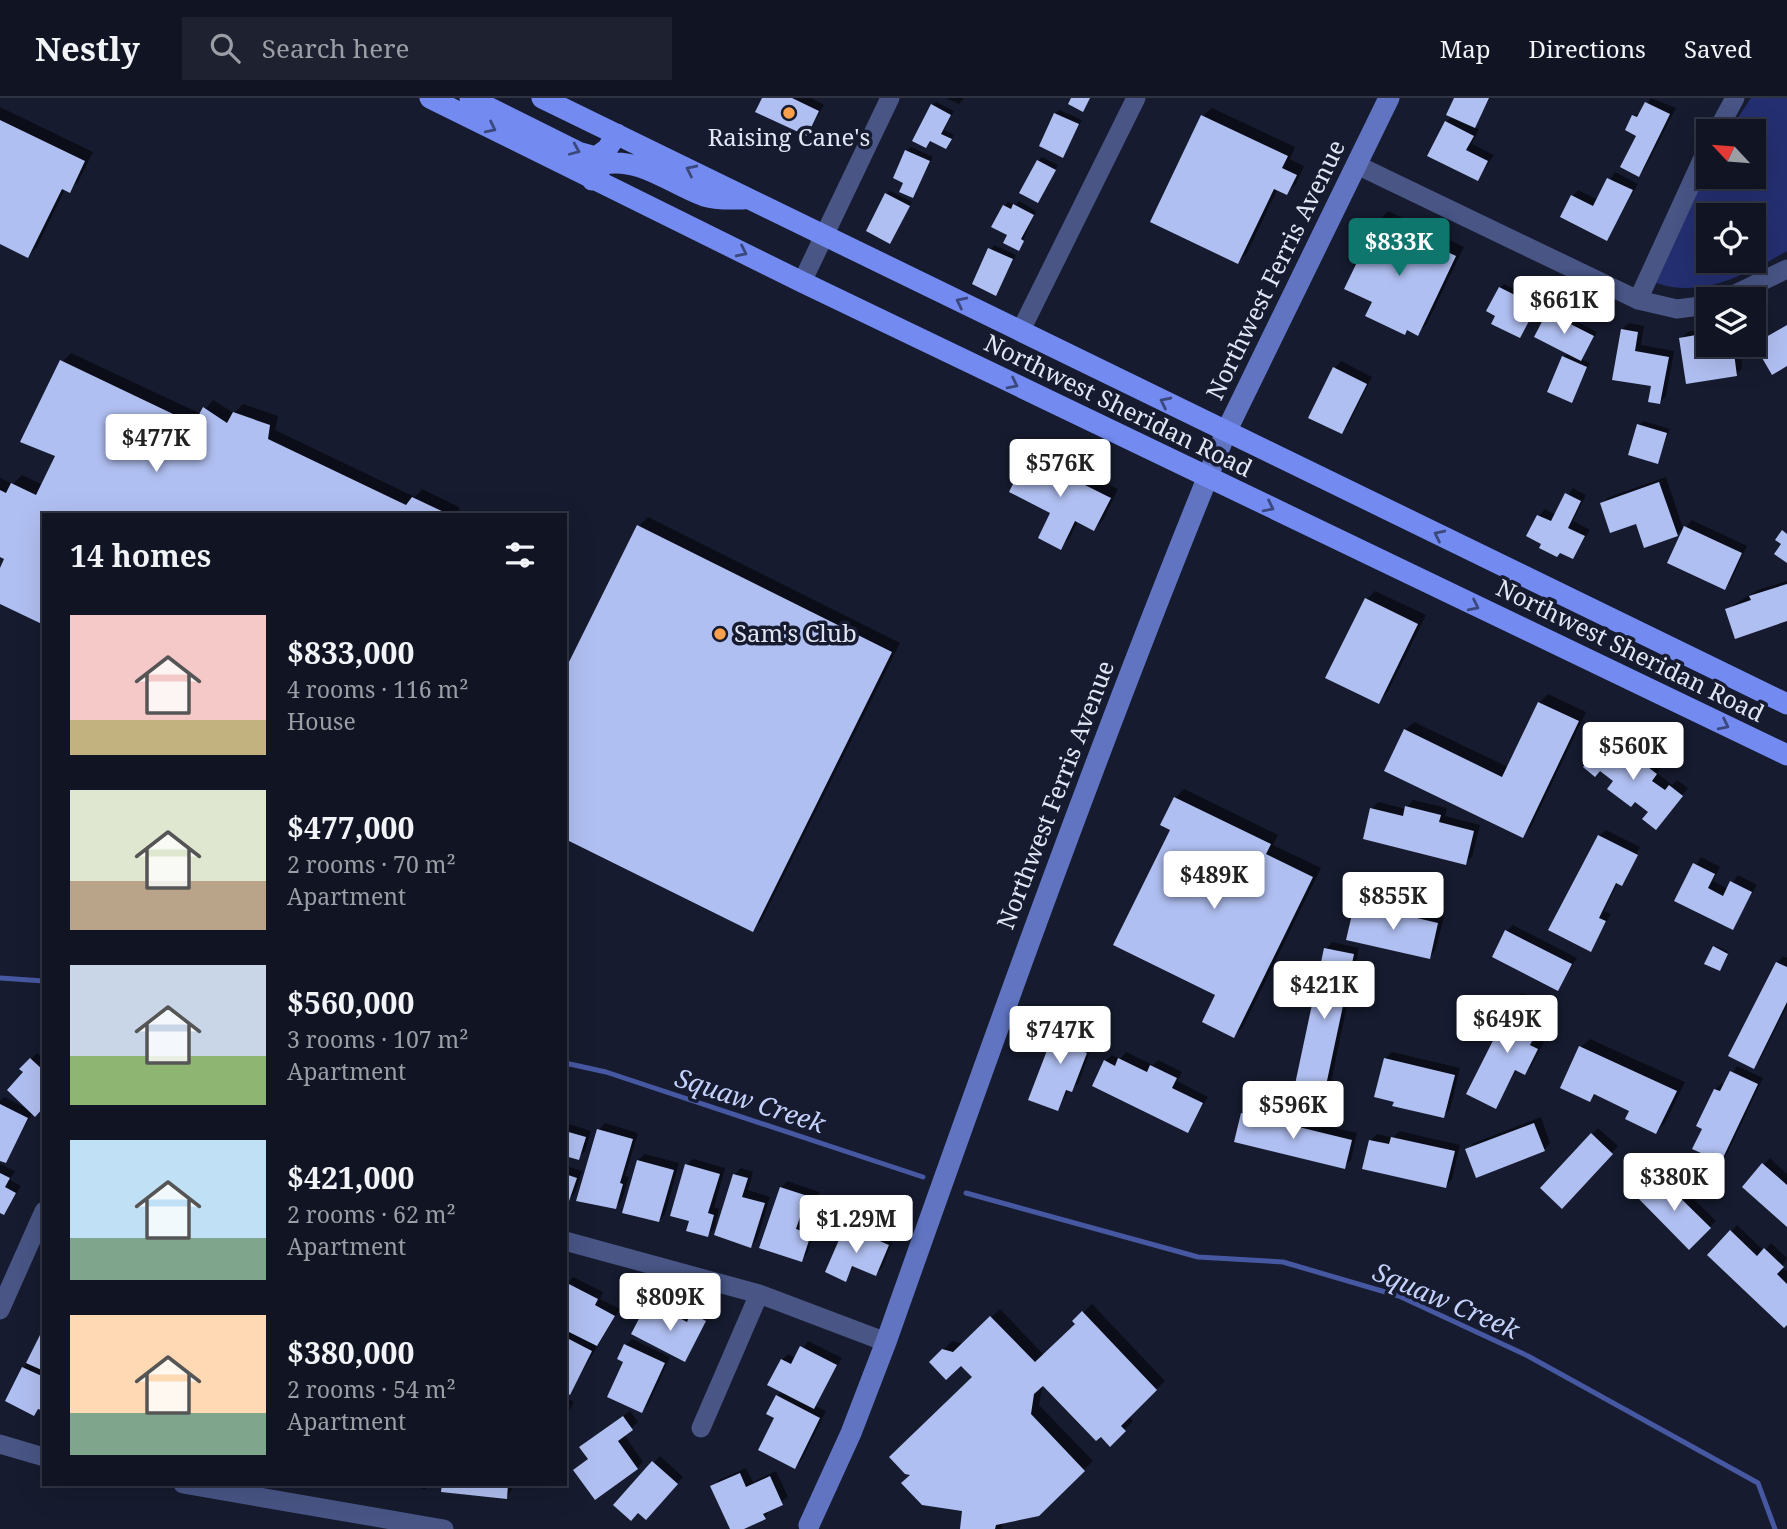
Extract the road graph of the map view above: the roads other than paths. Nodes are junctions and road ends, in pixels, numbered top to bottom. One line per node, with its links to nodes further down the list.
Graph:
1 (430, 98): 12 (main road, Northwest Sheridan Road, one-way to 12)
2 (470, 98): 9 (main road, one-way to 9)
3 (542, 98): 9 (main road, Northwest Sheridan Road)
4 (890, 98): 14 (street)
5 (1136, 98): 20 (street)
6 (1389, 98): 10 (street, Northwest Ferris Avenue)
7 (1735, 98): 8 (street)
8 (1724, 119)
9 (617, 134): 13 (main road, Northwest Sheridan Road, one-way to 9)
10 (1356, 165): 18 (street); 21 (street, Northwest Ferris Avenue)
11 (1696, 173): 18 (street)
12 (592, 180): 13 (main road); 16 (main road, Northwest Sheridan Road, one-way to 16)
13 (749, 198): 14 (main road, Northwest Sheridan Road)
14 (825, 235): 16 (street); 20 (main road, Northwest Sheridan Road, one-way to 14)
15 (1787, 269): 17 (street)
16 (802, 282): 22 (main road, Northwest Sheridan Road, one-way to 22)
17 (1750, 287)
18 (1638, 300): 19 (street)
19 (1696, 307)
20 (1020, 332): 21 (main road, Northwest Sheridan Road, one-way to 20)
21 (1226, 432): 22 (street, Northwest Ferris Avenue); 23 (main road, Northwest Sheridan Road, one-way to 21)
22 (1208, 478): 24 (main road, Northwest Sheridan Road, one-way to 24); 29 (street, Northwest Ferris Avenue)
23 (1787, 704)
24 (1785, 751)
25 (42, 1216): 28 (street)
26 (567, 1242): 27 (street)
27 (759, 1294): 29 (street); 30 (street)
28 (0, 1310)
29 (886, 1342): 34 (street, Northwest Ferris Avenue)
30 (701, 1428)
31 (0, 1444): 32 (street)
32 (42, 1456)
33 (195, 1486): 35 (street)
34 (812, 1528)
35 (443, 1529)

